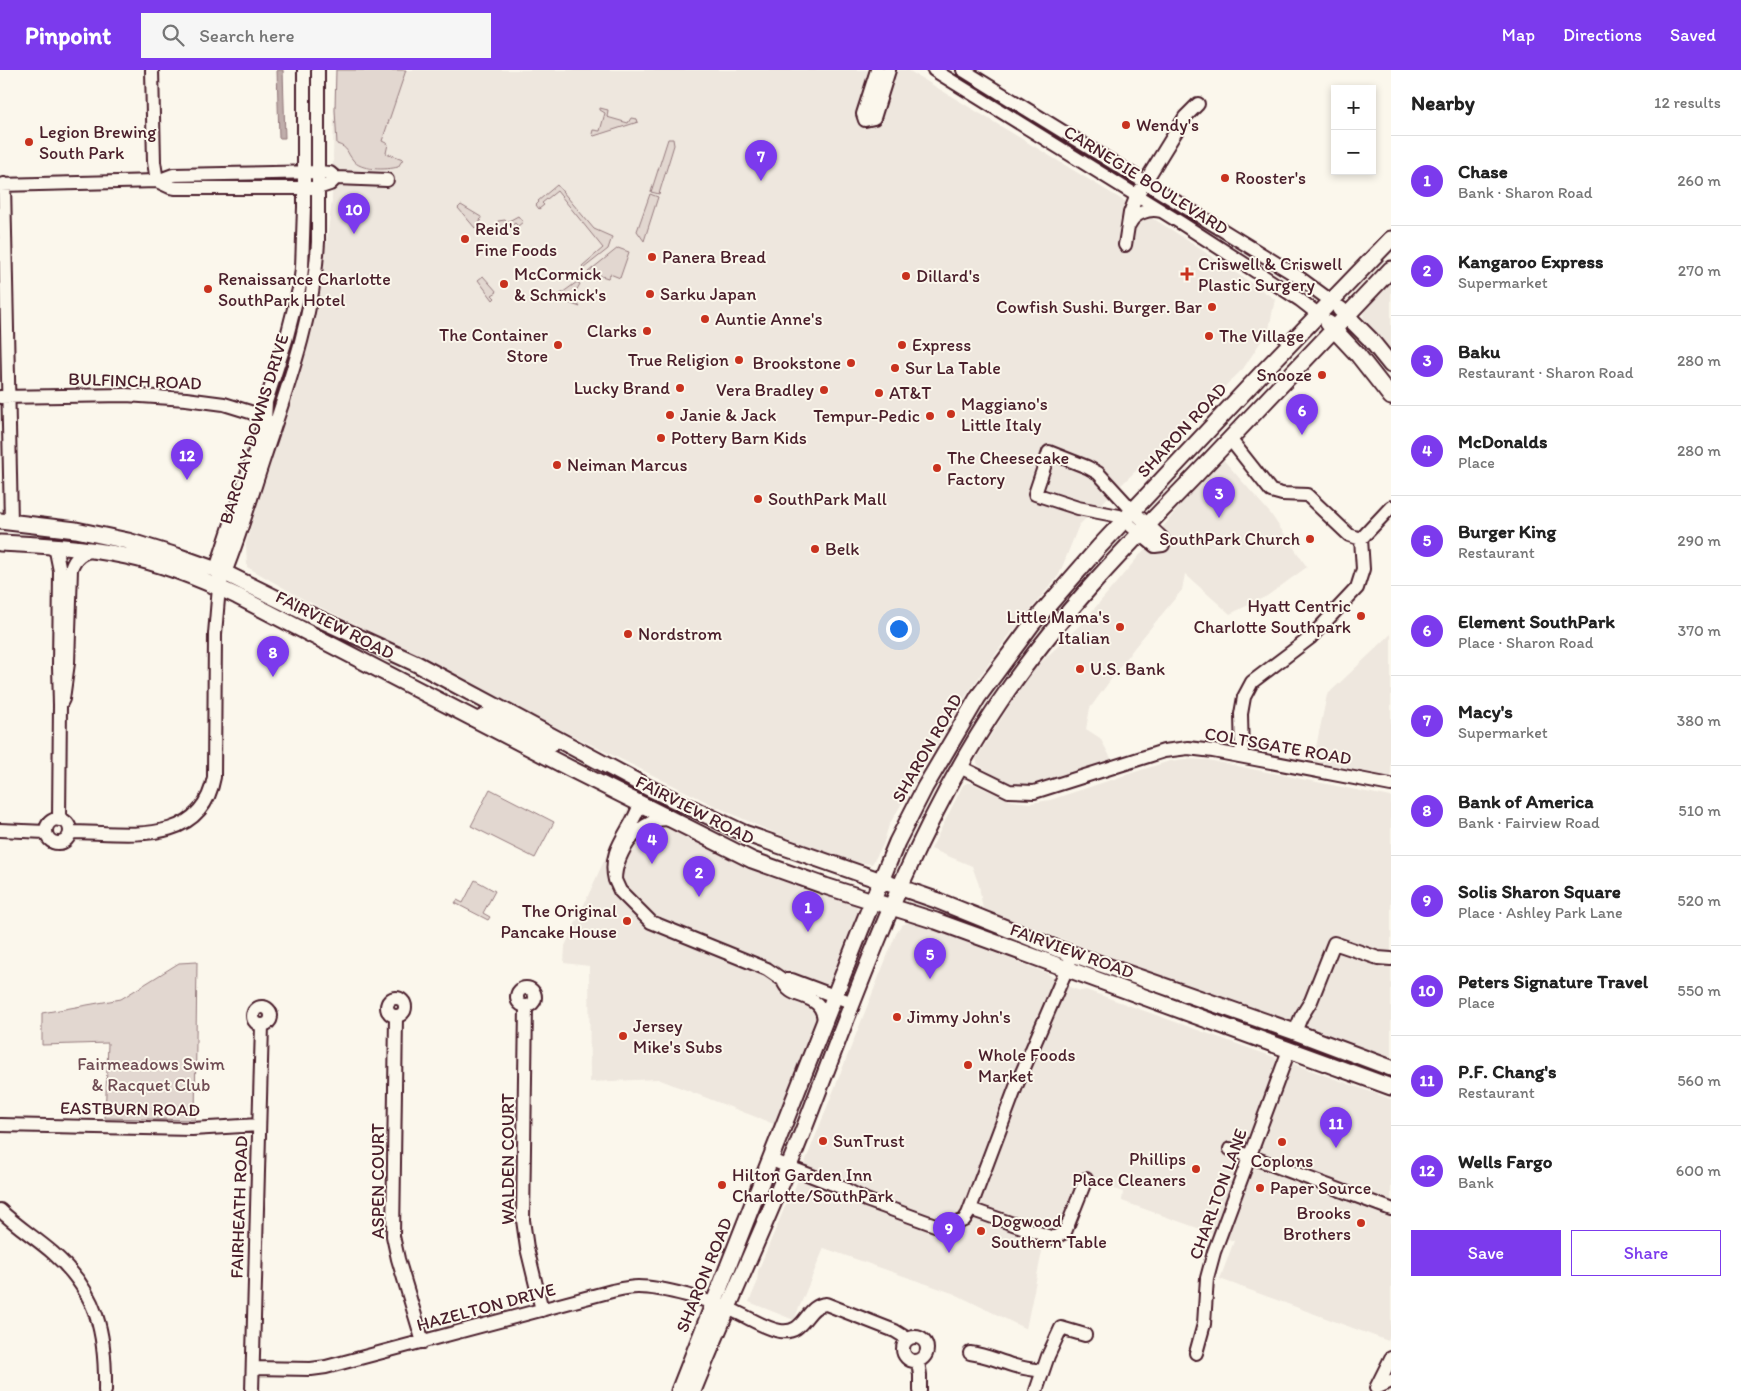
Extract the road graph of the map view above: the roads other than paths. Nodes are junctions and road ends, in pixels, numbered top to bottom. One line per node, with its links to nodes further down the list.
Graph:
1 (152, 70): 14 (street)
2 (304, 70): 10 (street, BARCLAY DOWNS DRIVE)
3 (318, 70): 11 (street, BARCLAY DOWNS DRIVE)
4 (889, 70): 8 (street)
5 (897, 70): 8 (street)
6 (934, 70): 19 (street, CARNEGIE BOULEVARD)
7 (963, 70): 15 (street, CARNEGIE BOULEVARD)
8 (878, 76)
9 (1198, 104): 15 (street)
10 (304, 172): 11 (street); 14 (street); 17 (street, BARCLAY DOWNS DRIVE)
11 (318, 172): 12 (street); 18 (street, BARCLAY DOWNS DRIVE)
12 (336, 178): 13 (street); 18 (street)
13 (387, 180)
14 (157, 181): 16 (street); 17 (street)
15 (1144, 182): 19 (street); 25 (street, CARNEGIE BOULEVARD)
16 (2, 184): 31 (street)
17 (304, 188): 18 (street); 32 (street, BARCLAY DOWNS DRIVE)
18 (318, 188): 32 (street, BARCLAY DOWNS DRIVE)
19 (1137, 195): 20 (street, CARNEGIE BOULEVARD); 21 (street)
20 (1161, 210): 21 (street); 26 (street, CARNEGIE BOULEVARD)
21 (1128, 230): 23 (street)
22 (1391, 239): 25 (main road, SHARON ROAD)
23 (1125, 244)
24 (1391, 269): 27 (main road, SHARON ROAD)
25 (1331, 301): 26 (main road, SHARON ROAD); 27 (main road, CARNEGIE BOULEVARD)
26 (1318, 314): 28 (main road, CARNEGIE BOULEVARD); 35 (main road, SHARON ROAD)
27 (1347, 316): 28 (main road, SHARON ROAD); 29 (main road, CARNEGIE BOULEVARD)
28 (1334, 329): 30 (main road, CARNEGIE BOULEVARD); 33 (main road, SHARON ROAD)
29 (1391, 365)
30 (1391, 397)
31 (4, 398): 32 (street, BULFINCH ROAD); 36 (street)
32 (270, 421): 42 (street, BARCLAY DOWNS DRIVE)
33 (1230, 439): 37 (main road, SHARON ROAD); 38 (street)
34 (1391, 507): 38 (street)
35 (1128, 515): 35 (street); 37 (street); 57 (main road, SHARON ROAD)
36 (4, 522): 42 (main road, FAIRVIEW ROAD)
37 (1143, 529): 48 (main road, SHARON ROAD)
38 (1361, 539): 47 (street)
39 (0, 542): 40 (main road, FAIRVIEW ROAD)
40 (49, 546): 41 (main road, FAIRVIEW ROAD); 44 (street)
41 (94, 550): 43 (main road, FAIRVIEW ROAD); 44 (street)
42 (221, 572): 43 (street, BARCLAY DOWNS DRIVE); 46 (main road, FAIRVIEW ROAD)
43 (219, 587): 45 (main road, FAIRVIEW ROAD); 55 (street, BARCLAY DOWNS DRIVE)
44 (60, 705): 51 (street)
45 (478, 720): 46 (main road); 50 (main road, FAIRVIEW ROAD)
46 (581, 750): 57 (main road, FAIRVIEW ROAD)
47 (1242, 756): 48 (street, COLTSGATE ROAD); 49 (street, COLTSGATE ROAD)
48 (960, 767): 58 (main road, SHARON ROAD)
49 (1391, 785)
50 (640, 804): 52 (main road, FAIRVIEW ROAD); 56 (street)
51 (59, 820): 54 (street); 55 (street)
52 (672, 820): 56 (street); 59 (main road, FAIRVIEW ROAD)
53 (0, 830): 54 (street, BARCLAY DOWNS DRIVE)
54 (46, 832): 55 (street, BARCLAY DOWNS DRIVE)
55 (70, 832)
56 (615, 880): 64 (street)
57 (881, 881): 58 (main road, FAIRVIEW ROAD); 59 (main road, SHARON ROAD)
58 (900, 887): 60 (main road, SHARON ROAD); 61 (main road, FAIRVIEW ROAD)
59 (873, 901): 60 (main road, FAIRVIEW ROAD); 65 (main road, SHARON ROAD)
60 (892, 907): 63 (main road, FAIRVIEW ROAD); 66 (main road, SHARON ROAD)
61 (1073, 954): 63 (street); 71 (main road, FAIRVIEW ROAD)
62 (1391, 959): 71 (street)
63 (1066, 969): 72 (main road, FAIRVIEW ROAD); 82 (street)
64 (783, 980): 65 (street); 69 (street)
65 (835, 996): 66 (street); 69 (main road, SHARON ROAD)
66 (853, 1003): 80 (main road, SHARON ROAD)
67 (526, 1007): 86 (street, WALDEN COURT)
68 (396, 1016): 89 (street, ASPEN COURT)
69 (824, 1023): 79 (main road, SHARON ROAD)
70 (262, 1024): 76 (street, FAIRHEATH ROAD)
71 (1295, 1032): 73 (main road, FAIRVIEW ROAD)
72 (1289, 1050): 74 (main road, FAIRVIEW ROAD); 78 (street, CHARLTON LANE)
73 (1391, 1068)
74 (1391, 1087)
75 (0, 1124): 76 (street, EASTBURN ROAD)
76 (259, 1125): 94 (street, FAIRHEATH ROAD)
77 (1230, 1149): 78 (street)
78 (1249, 1156): 83 (street); 91 (street, CHARLTON LANE)
79 (771, 1160): 80 (street); 85 (main road, SHARON ROAD)
80 (788, 1167): 82 (street); 85 (main road, SHARON ROAD)
81 (1086, 1179): 82 (street)
82 (970, 1209)
83 (1391, 1209)
84 (0, 1210): 98 (street)
85 (720, 1306): 86 (street, HAZELTON DRIVE); 88 (street, HAZELTON DRIVE); 100 (main road, SHARON ROAD); 101 (main road, SHARON ROAD)
86 (542, 1310): 89 (street, HAZELTON DRIVE)
87 (1084, 1335): 95 (street)
88 (908, 1339): 93 (street); 93 (street)
89 (423, 1342): 94 (street, HAZELTON DRIVE)
90 (970, 1353): 95 (street)
91 (1196, 1353)
92 (1391, 1358): 97 (street)
93 (918, 1361): 102 (street)
94 (252, 1368): 99 (street, FAIRHEATH ROAD)
95 (1042, 1371): 103 (street)
96 (1391, 1381): 97 (street)
97 (1377, 1390)
98 (105, 1391)
99 (252, 1391)
100 (679, 1391)
101 (693, 1391)
102 (920, 1391)
103 (1036, 1391)

